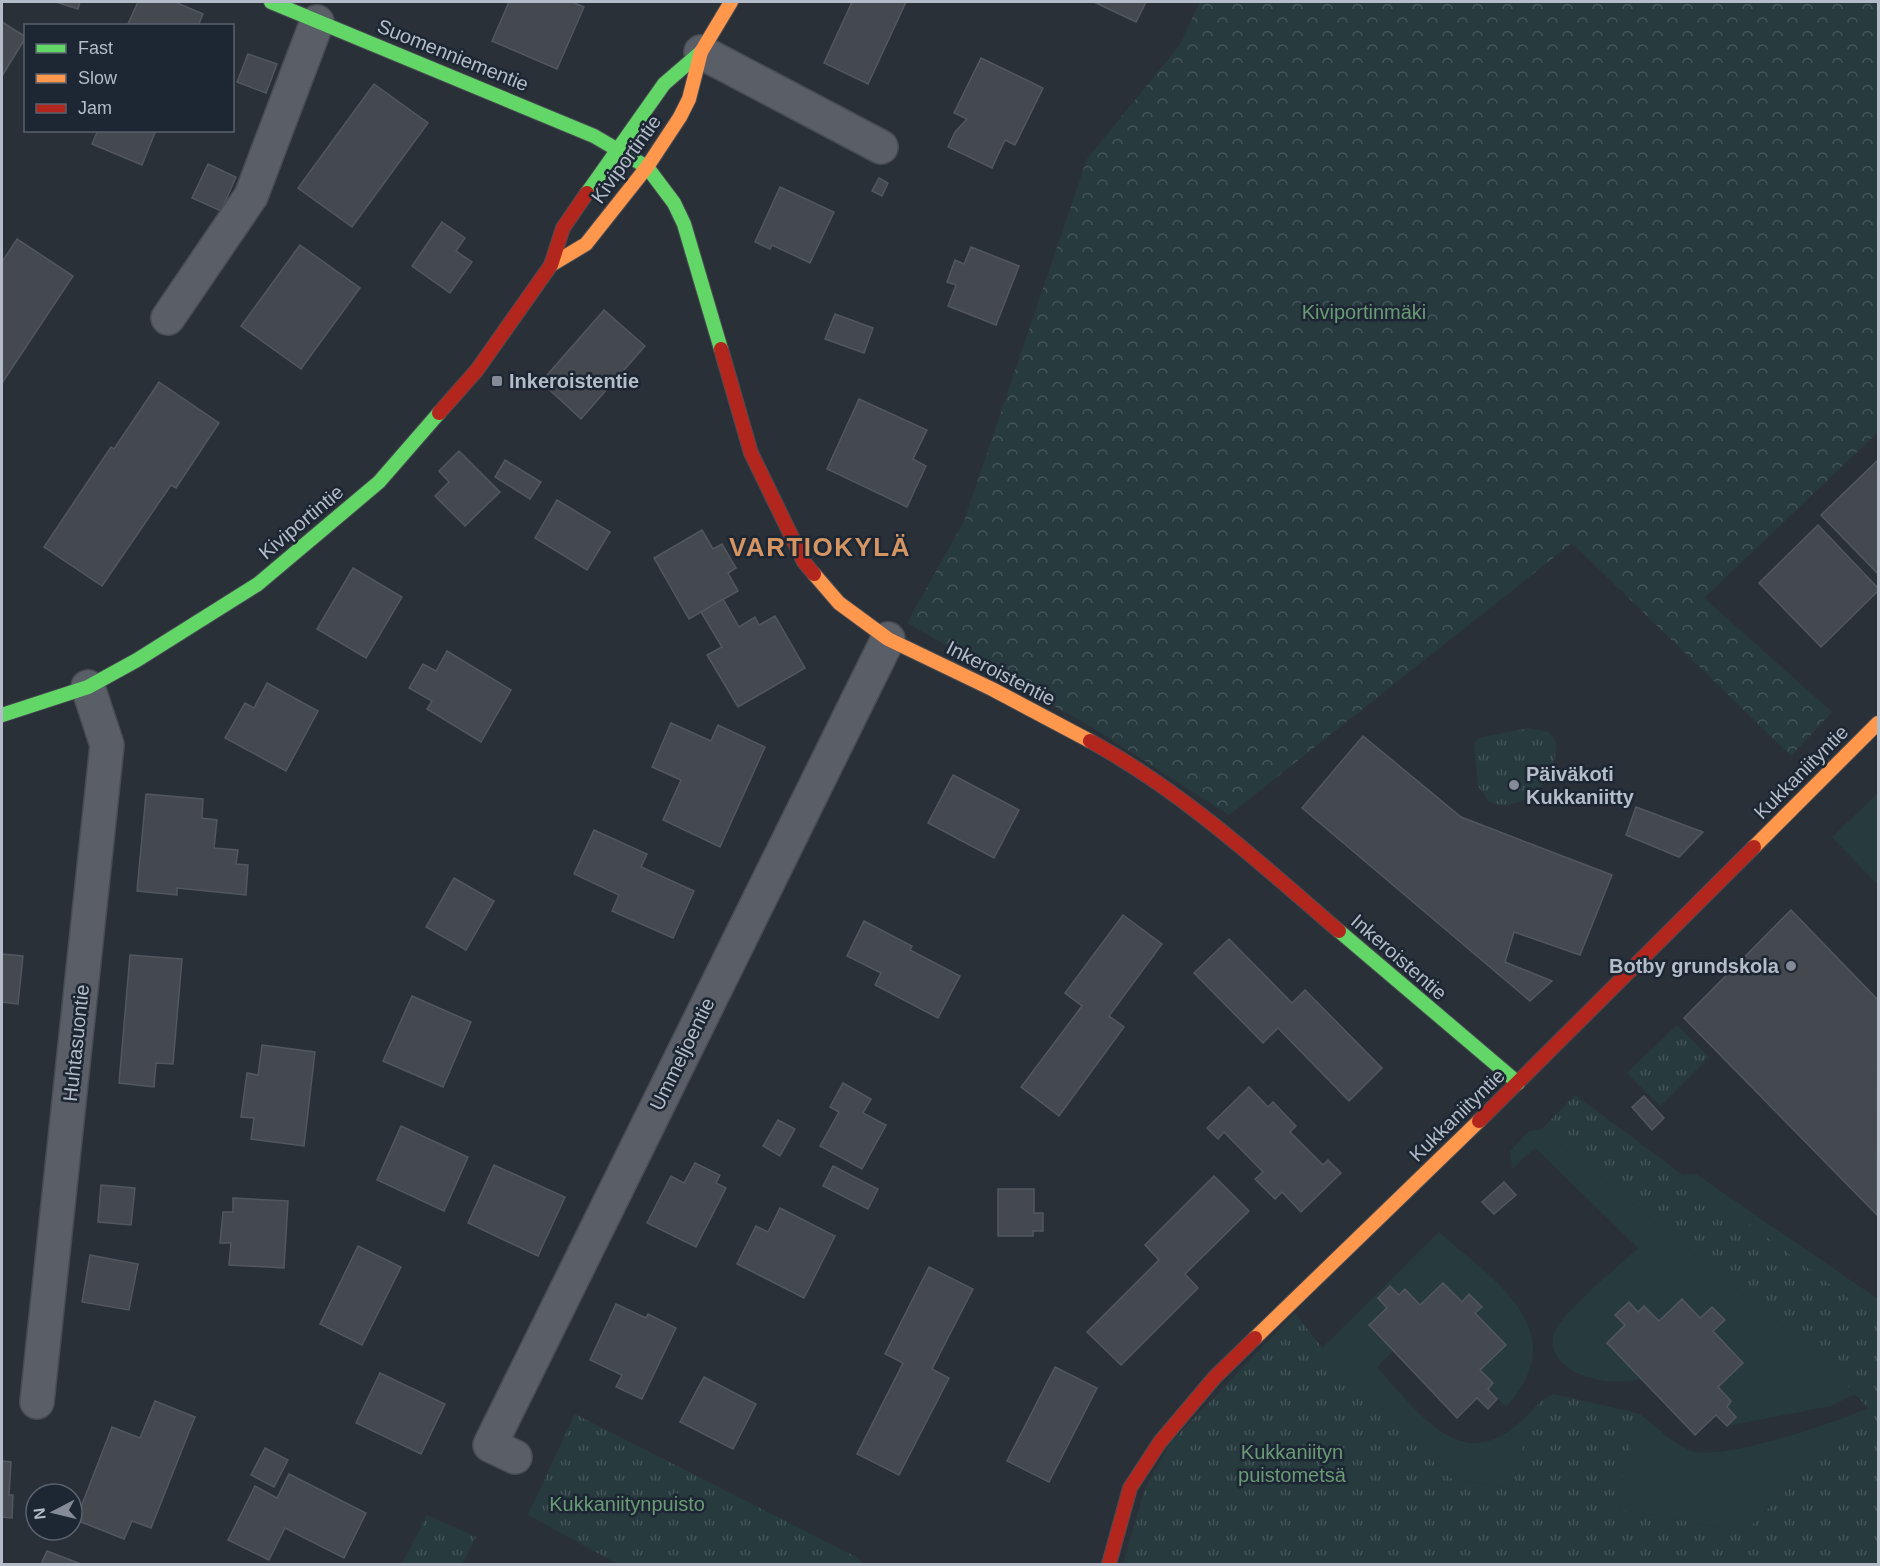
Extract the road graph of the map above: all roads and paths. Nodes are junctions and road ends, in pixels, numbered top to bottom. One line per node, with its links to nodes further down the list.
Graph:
1 (271, 2): 3 (street, Suomenniementie)
2 (731, 2): 4 (street, Kiviportintie)
3 (317, 22): 6 (street, Suomenniementie); 9 (street)
4 (701, 52): 5 (street); 6 (street, Kiviportintie); 7 (street, Kiviportintie)
5 (881, 147)
6 (618, 151): 7 (street, Suomenniementie); 8 (street, Kiviportintie)
7 (647, 167): 8 (street, Kiviportintie); 10 (street, Inkeroistentie)
8 (551, 265): 11 (street, Kiviportintie)
9 (168, 318)
10 (888, 639): 14 (street, Inkeroistentie); 16 (street, Ummeljoentie)
11 (88, 687): 12 (street, Kiviportintie); 15 (street, Huhtasuontie)
12 (2, 715)
13 (1878, 723): 14 (street, Kukkaniityntie)
14 (1518, 1083): 17 (street, Kukkaniityntie)
15 (38, 1402)
16 (515, 1457)
17 (1109, 1564)

